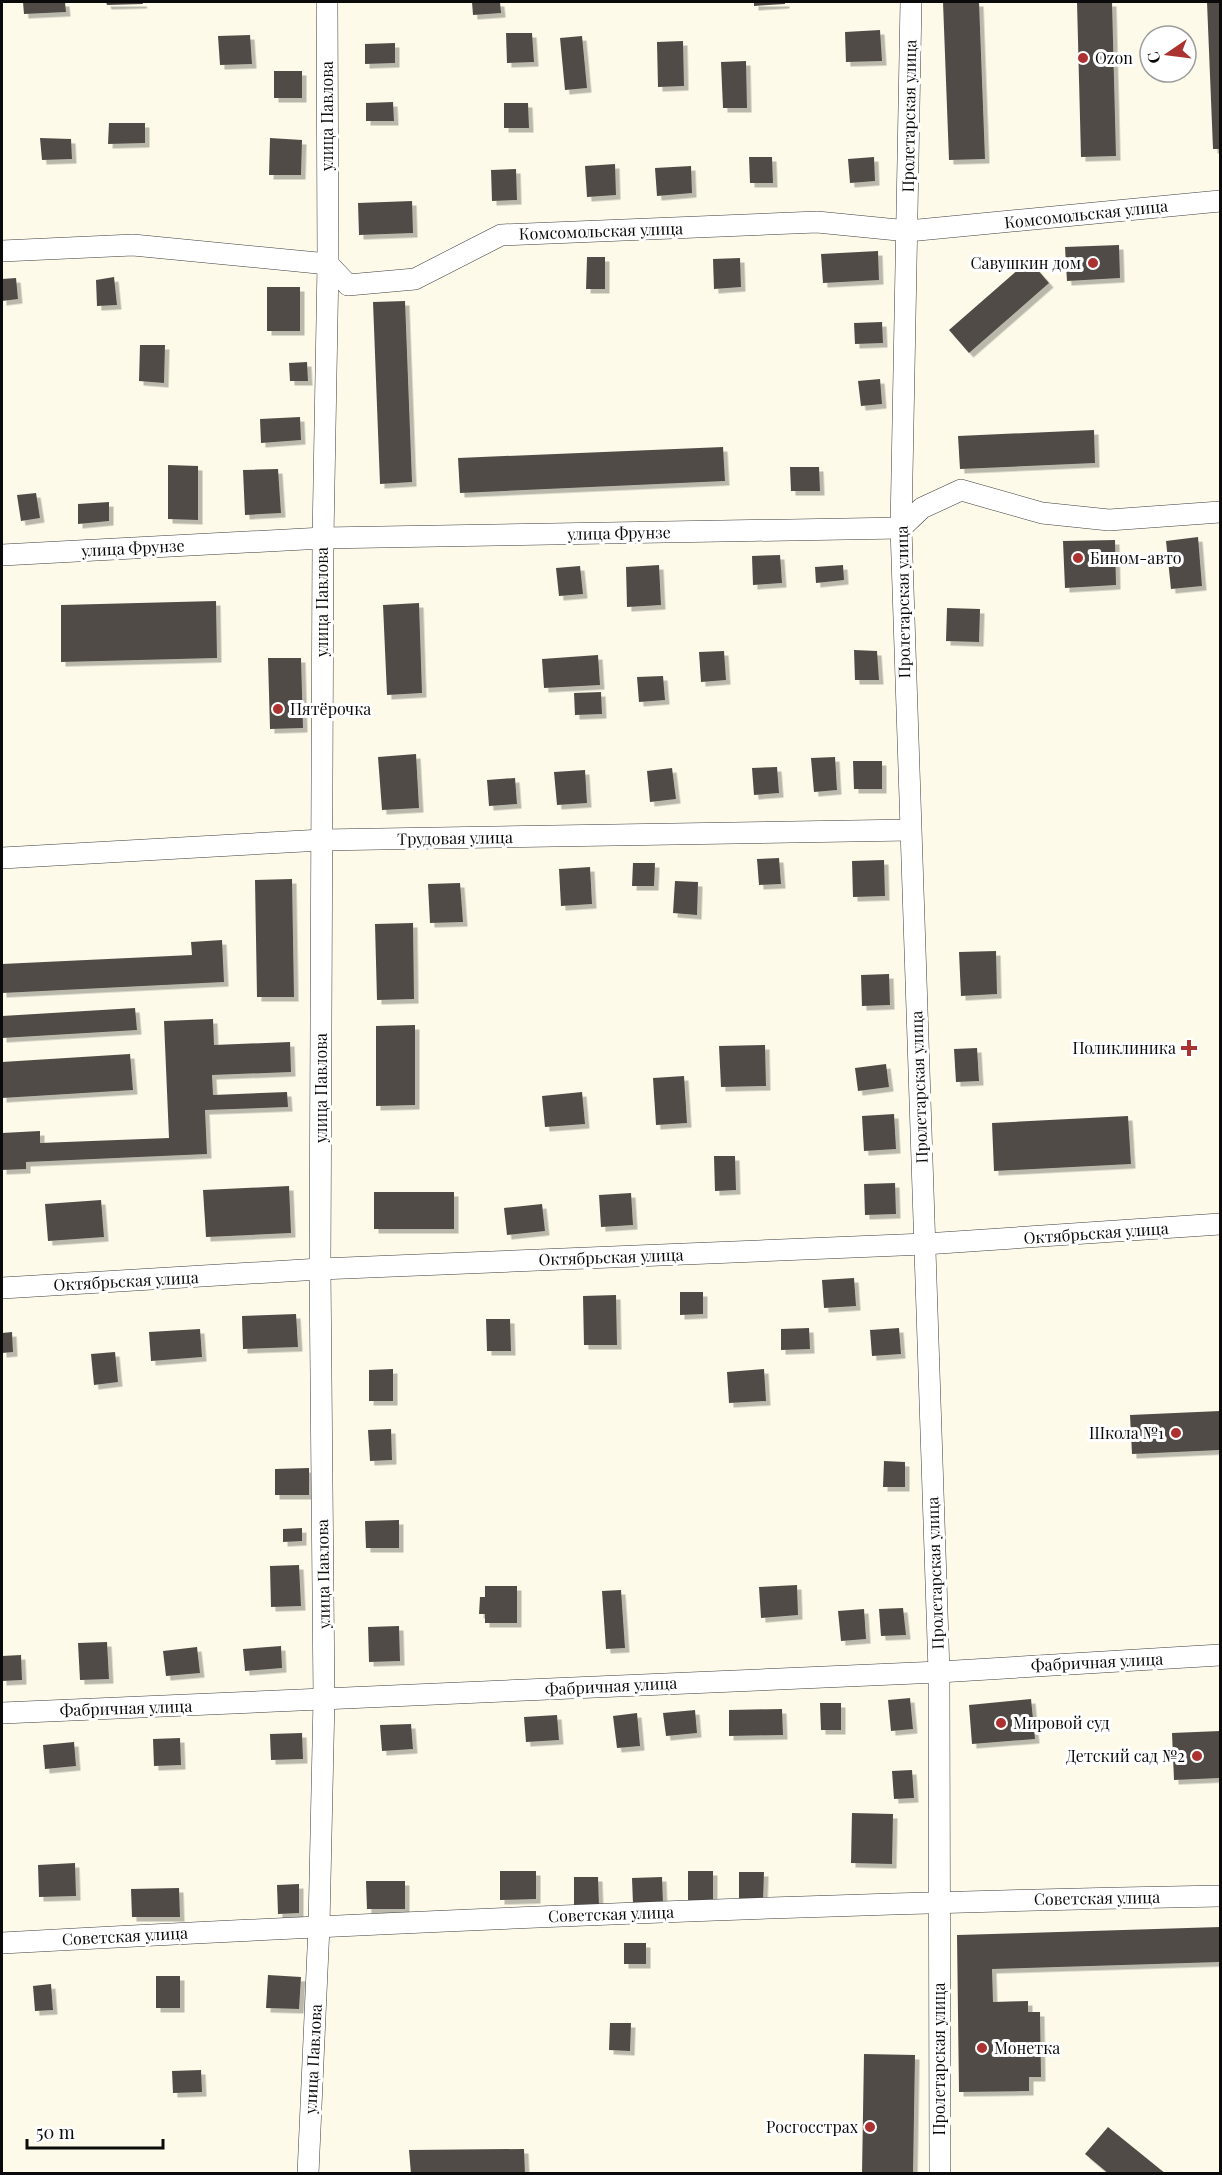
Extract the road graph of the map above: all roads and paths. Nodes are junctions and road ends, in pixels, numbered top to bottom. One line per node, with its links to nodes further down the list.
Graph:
1 (327, 2): 6 (street, улица Павлова)
2 (911, 2): 4 (street, Пролетарская улица)
3 (1221, 201): 4 (street, Комсомольская улица)
4 (908, 231): 6 (street, Комсомольская улица); 8 (street, Пролетарская улица)
5 (2, 251): 6 (street)
6 (328, 264): 9 (street, улица Павлова)
7 (1221, 512): 8 (street)
8 (901, 528): 9 (street, улица Фрунзе); 11 (street, Пролетарская улица)
9 (322, 538): 10 (street, улица Фрунзе); 12 (street, улица Павлова)
10 (2, 555)
11 (910, 830): 12 (street, Трудовая улица); 15 (street, Пролетарская улица)
12 (322, 840): 13 (street, Трудовая улица); 16 (street, улица Павлова)
13 (2, 858)
14 (1221, 1224): 15 (street, Октябрьская улица)
15 (925, 1244): 16 (street, Октябрьская улица); 19 (street, Пролетарская улица)
16 (320, 1269): 17 (street, Октябрьская улица); 20 (street, улица Павлова)
17 (2, 1288)
18 (1221, 1655): 19 (street, Фабричная улица)
19 (939, 1671): 20 (street, Фабричная улица); 23 (street, Пролетарская улица)
20 (324, 1700): 21 (street, Фабричная улица); 24 (street, улица Павлова)
21 (2, 1713)
22 (1221, 1896): 23 (street, Советская улица)
23 (938, 1901): 24 (street, Советская улица); 27 (street, Пролетарская улица)
24 (319, 1926): 25 (street, Советская улица); 26 (street, улица Павлова)
25 (2, 1943)
26 (308, 2174)
27 (939, 2174)

